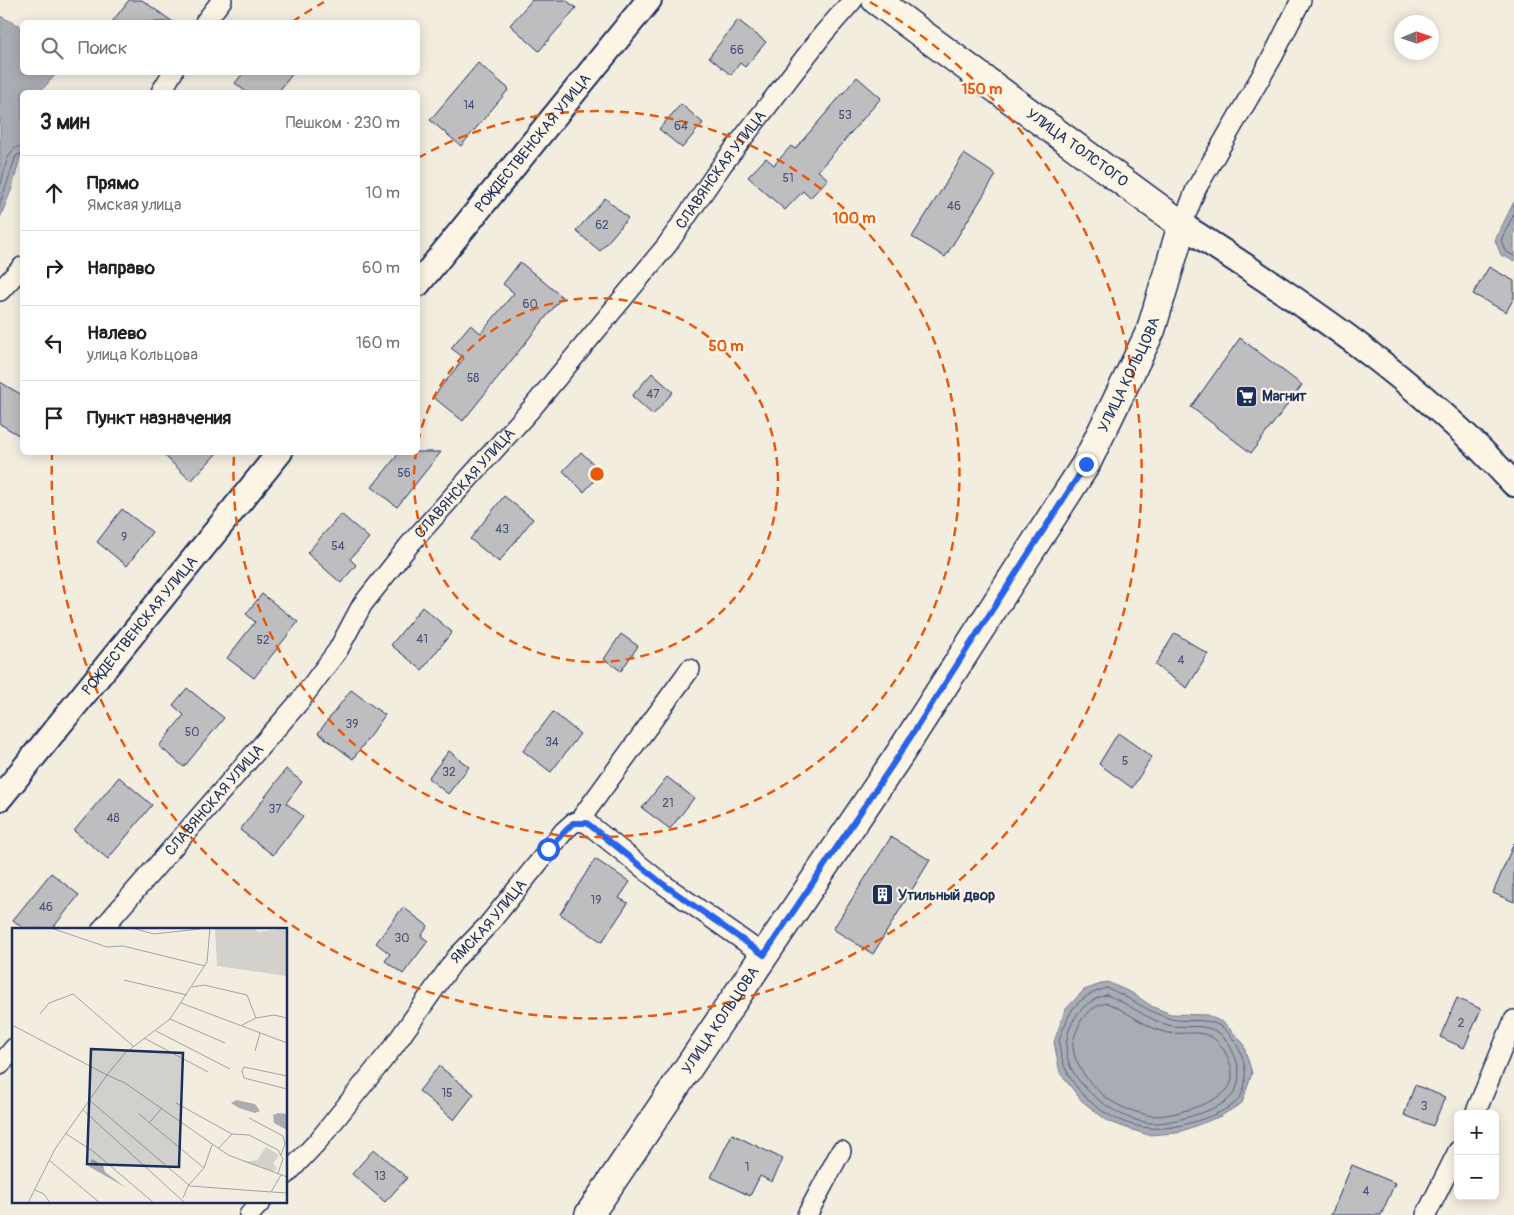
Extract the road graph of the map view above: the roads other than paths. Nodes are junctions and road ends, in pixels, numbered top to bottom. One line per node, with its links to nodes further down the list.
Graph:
1 (222, 0): 6 (street)
2 (649, 0): 11 (street, РОЖДЕСТВЕНСКАЯ УЛИЦА)
3 (853, 0): 18 (street, СЛАВЯНСКАЯ УЛИЦА)
4 (876, 0): 9 (main road, УЛИЦА ТОЛСТОГО)
5 (1301, 0): 9 (street)
6 (207, 20)
7 (172, 75): 8 (street)
8 (161, 90)
9 (1182, 225): 14 (street); 19 (main road, УЛИЦА КОЛЬЦОВА)
10 (20, 269): 12 (street)
11 (420, 282)
12 (0, 291)
13 (278, 455): 16 (street, РОЖДЕСТВЕНСКАЯ УЛИЦА)
14 (1514, 484)
15 (690, 669): 17 (street, ЯМСКАЯ УЛИЦА)
16 (0, 798)
17 (579, 822): 19 (street); 26 (street, ЯМСКАЯ УЛИЦА)
18 (103, 928)
19 (764, 955): 29 (main road, УЛИЦА КОЛЬЦОВА)
20 (1514, 1020): 23 (street)
21 (12, 1050): 22 (street)
22 (0, 1065)
23 (1477, 1110)
24 (841, 1151): 30 (street)
25 (1456, 1155): 31 (street)
26 (288, 1173)
27 (261, 1202): 28 (street)
28 (249, 1215)
29 (589, 1215)
30 (807, 1215)
31 (1426, 1215)

